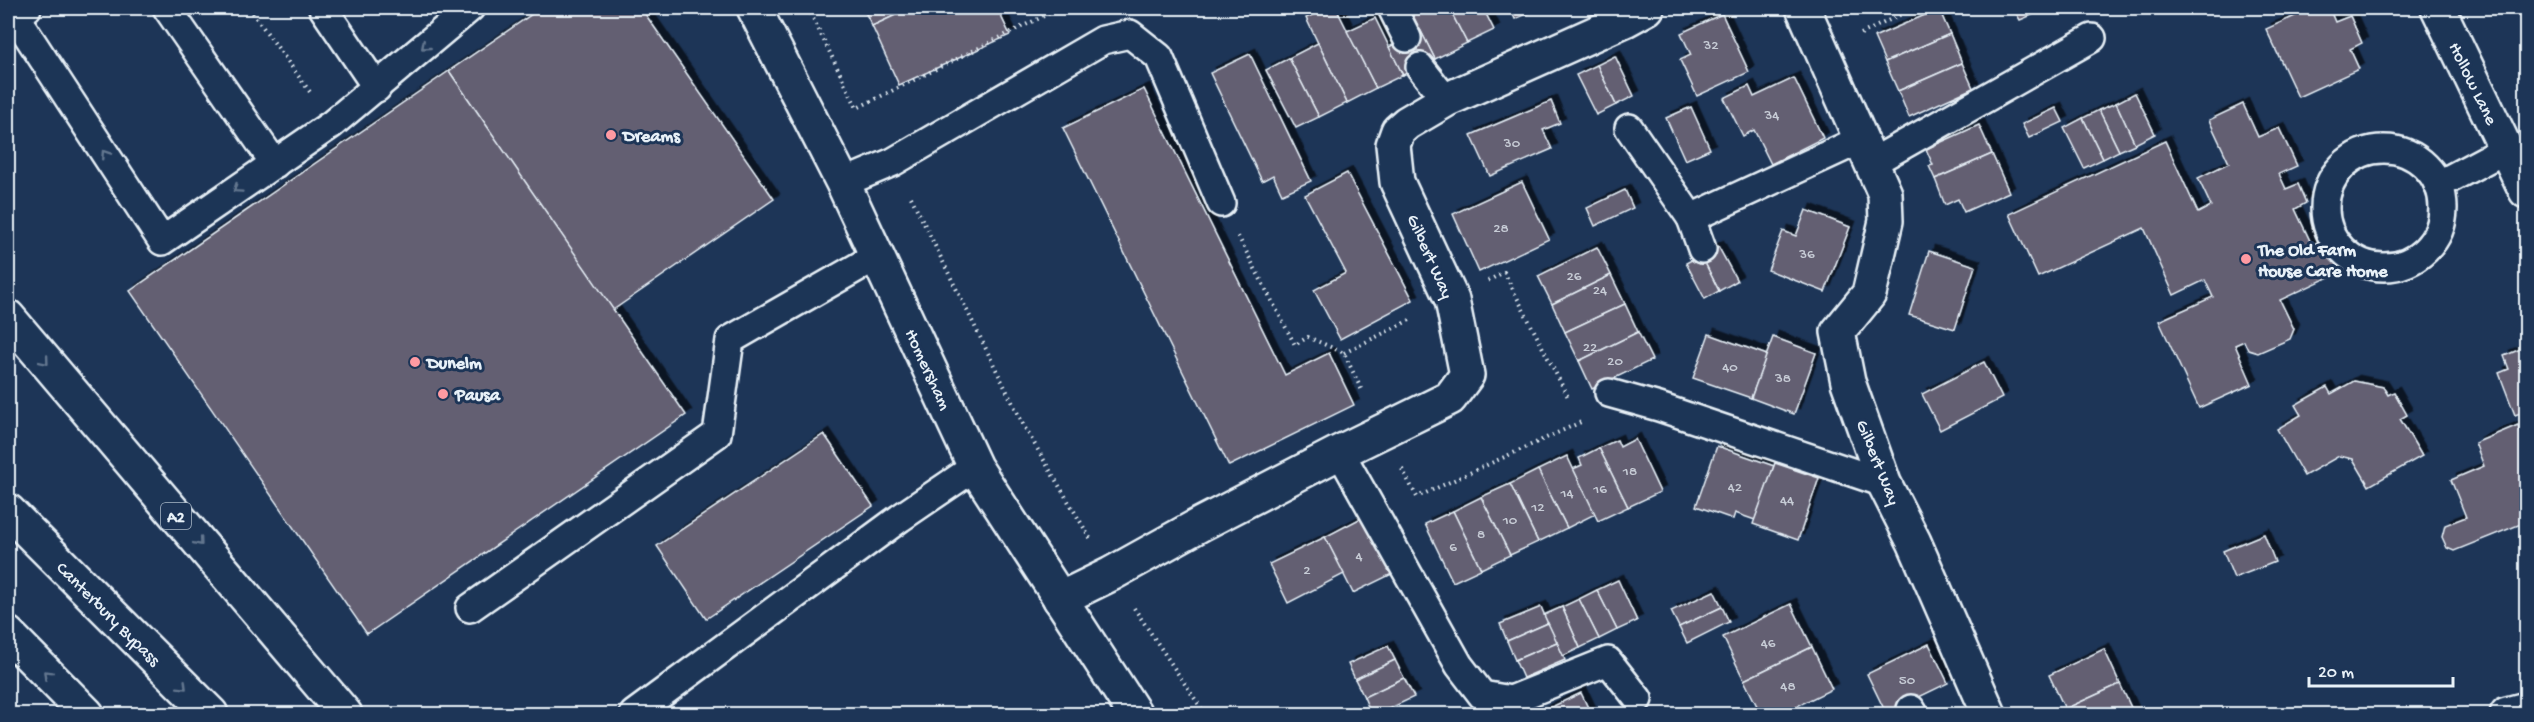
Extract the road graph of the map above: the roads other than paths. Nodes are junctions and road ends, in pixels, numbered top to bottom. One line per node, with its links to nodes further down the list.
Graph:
1 (27, 8): 18 (lane, one-way to 1)
2 (167, 8): 18 (lane)
3 (323, 8): 13 (lane)
4 (470, 8): 13 (lane, one-way to 13)
5 (754, 8): 19 (main road, Homersham)
6 (1392, 8): 11 (lane)
7 (1803, 8): 17 (main road, Gilbert Way)
8 (2438, 8): 16 (main road, Hollow Lane)
9 (1630, 12): 14 (main road, Gilbert Way)
10 (2092, 38): 17 (lane)
11 (1407, 39)
12 (1420, 67): 14 (lane)
13 (377, 87): 18 (lane)
14 (1446, 100): 28 (main road, Gilbert Way)
15 (1629, 128): 23 (lane)
16 (2506, 149): 20 (lane); 21 (main road, Hollow Lane)
17 (1867, 151): 23 (lane); 30 (main road, Gilbert Way)
18 (275, 164)
19 (843, 183): 22 (lane); 25 (main road, Homersham)
20 (2438, 185): 20 (lane)
21 (2526, 191)
22 (1221, 203)
23 (1691, 219): 24 (lane)
24 (1702, 249)
25 (877, 256): 29 (main road, Homersham); 33 (lane)
26 (8, 317): 39 (main road, A2, one-way to 39)
27 (1608, 393): 30 (lane)
28 (1340, 452): 32 (main road, Gilbert Way); 35 (lane)
29 (975, 467): 32 (main road, Homersham); 40 (lane)
30 (1884, 483): 42 (main road, Gilbert Way)
31 (8, 511): 38 (main road, Canterbury Bypass, one-way to 38)
32 (1060, 599): 41 (main road, Homersham)
33 (470, 608)
34 (8, 634): 37 (main road, one-way to 34)
35 (1638, 699)
36 (2526, 709): 43 (main road)
37 (87, 714)
38 (211, 714)
39 (345, 714)
40 (634, 714)
41 (1135, 714)
42 (1989, 714)
43 (2507, 714)

